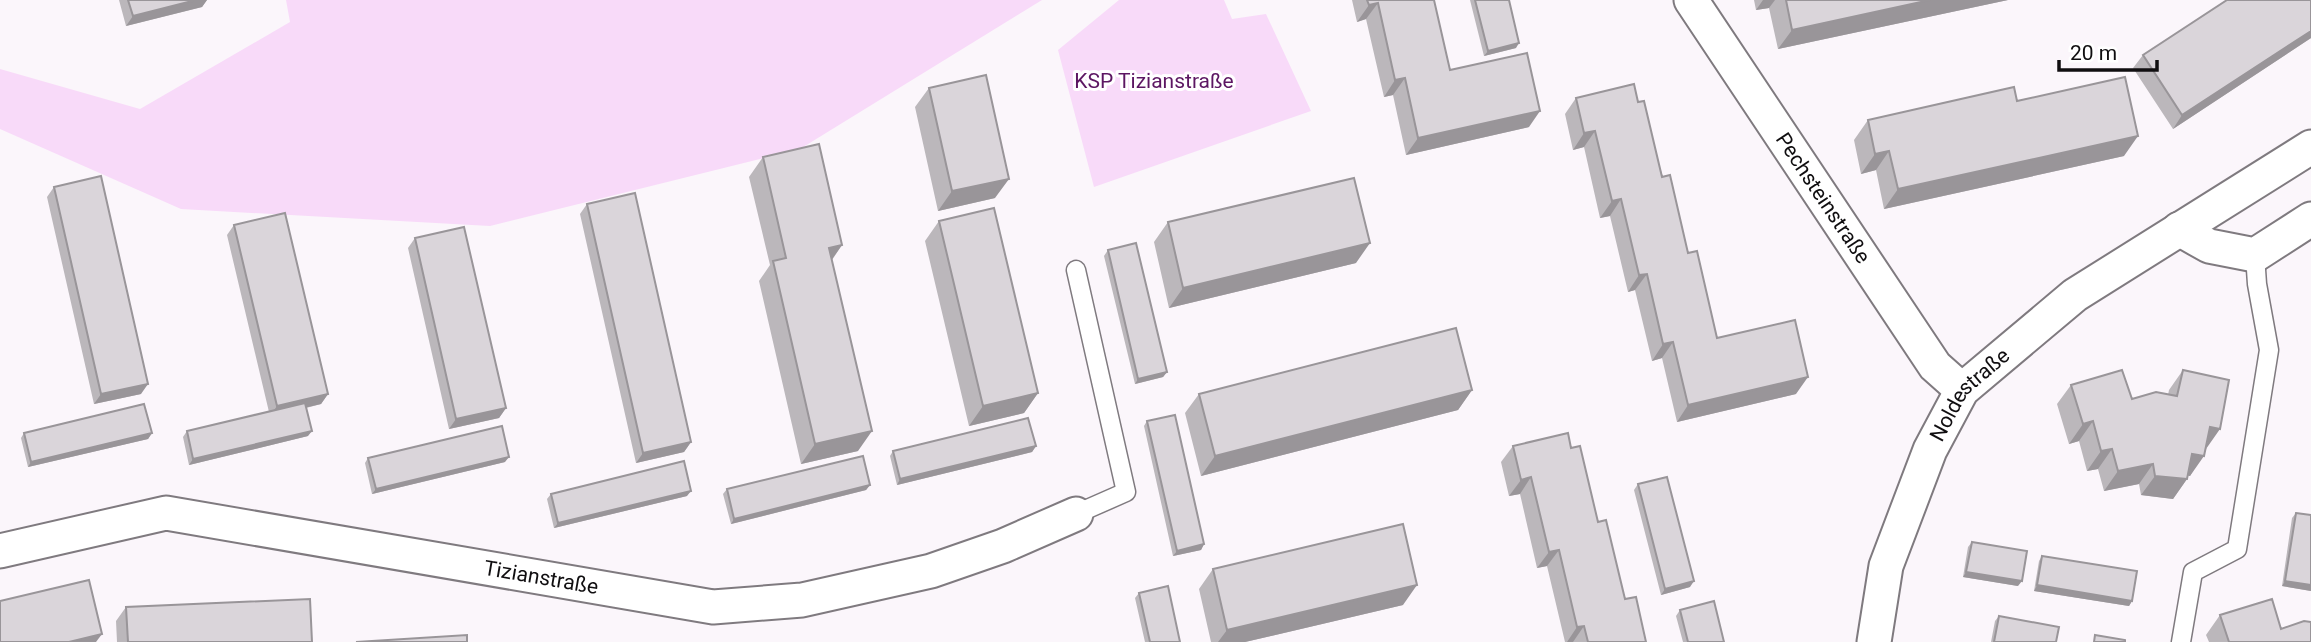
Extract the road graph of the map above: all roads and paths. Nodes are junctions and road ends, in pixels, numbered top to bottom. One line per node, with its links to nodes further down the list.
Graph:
1 (1691, 0): 7 (street, Pechsteinstraße)
2 (2311, 147): 4 (street, Noldestraße)
3 (2311, 219): 5 (street)
4 (2179, 229): 5 (street); 7 (street, Noldestraße)
5 (2255, 256): 11 (lane)
6 (1076, 270): 8 (lane)
7 (1962, 390): 10 (street, Noldestraße)
8 (1076, 514): 9 (street, Tizianstraße)
9 (0, 551)
10 (1874, 642)
11 (2181, 642)

